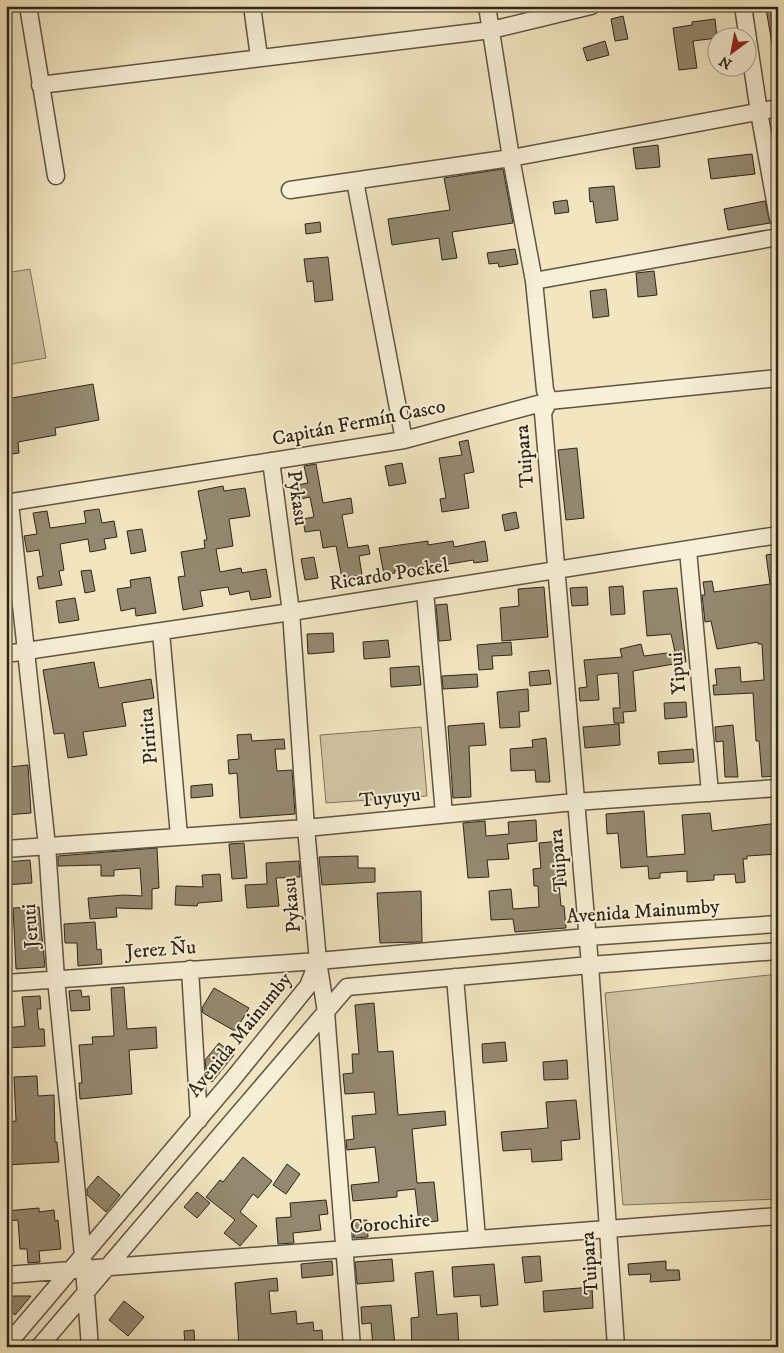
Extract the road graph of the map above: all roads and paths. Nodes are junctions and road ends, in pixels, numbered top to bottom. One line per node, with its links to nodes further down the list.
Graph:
1 (28, 6): 8 (street)
2 (252, 6): 7 (street)
3 (487, 6): 6 (street)
4 (591, 6): 6 (street)
5 (743, 6): 10 (street)
6 (491, 30): 7 (street); 11 (street)
7 (259, 57): 8 (street)
8 (40, 85): 12 (street)
9 (778, 108): 10 (street)
10 (759, 112): 11 (street); 15 (street)
11 (511, 158): 13 (street); 17 (street)
12 (56, 176)
13 (355, 181): 14 (street); 20 (street)
14 (290, 190)
15 (778, 218)
16 (778, 237): 17 (street)
17 (534, 281): 19 (street)
18 (778, 378): 19 (street, Capitán Fermín Casco)
19 (549, 401): 20 (street, Capitán Fermín Casco); 25 (street, Tuipara)
20 (404, 440): 21 (street, Capitán Fermín Casco)
21 (271, 461): 22 (street, Capitán Fermín Casco); 27 (street, Pykasu)
22 (8, 503): 29 (street, Jeruti)
23 (778, 535): 24 (street, Ricardo Pockel)
24 (688, 550): 25 (street, Ricardo Pockel); 32 (street, Yipui)
25 (556, 571): 26 (street, Ricardo Pockel); 33 (street, Tuipara)
26 (425, 591): 27 (street, Ricardo Pockel); 34 (street)
27 (292, 612): 28 (street, Ricardo Pockel); 35 (street, Pykasu)
28 (161, 632): 29 (street, Ricardo Pockel); 36 (street, Piririta)
29 (27, 650): 30 (street, Ricardo Pockel); 37 (street, Jeruti)
30 (6, 654)
31 (778, 788): 32 (street, Tuyuyu)
32 (710, 793): 33 (street, Tuyuyu)
33 (575, 802): 34 (street, Tuyuyu); 40 (street, Tuipara)
34 (444, 814): 35 (street, Tuyuyu)
35 (306, 828): 36 (street, Tuyuyu); 42 (street, Pykasu)
36 (179, 836): 37 (street, Tuyuyu)
37 (47, 846): 38 (street, Tuyuyu); 46 (street, Jeruti)
38 (6, 849)
39 (778, 924): 40 (street, Avenida Mainumby)
40 (587, 936): 42 (street, Avenida Mainumby); 43 (street, Tuipara)
41 (778, 951): 43 (street)
42 (318, 961): 44 (street, Jerez Ñu); 48 (street, Pykasu); 49 (street, Avenida Mainumby)
43 (590, 966): 45 (street); 51 (street, Tuipara)
44 (190, 969): 46 (street, Jerez Ñu); 49 (street)
45 (455, 977): 48 (street); 52 (street)
46 (56, 979): 47 (street, Jerez Ñu); 54 (street, Jeruti)
47 (6, 982)
48 (326, 1012): 53 (street, Pykasu); 55 (street)
49 (199, 1120): 54 (street, Avenida Mainumby)
50 (778, 1216): 51 (street, Corochire)
51 (609, 1228): 52 (street, Corochire); 62 (street, Tuipara)
52 (477, 1238): 53 (street, Corochire)
53 (343, 1249): 55 (street, Corochire); 61 (street, Pykasu)
54 (80, 1266): 55 (street, Corochire); 56 (street, Corochire); 57 (street, Jeruti); 58 (street, Avenida Mainumby)
55 (104, 1268): 57 (street)
56 (6, 1275)
57 (86, 1291): 59 (street); 60 (street, Jeruti)
58 (6, 1346)
59 (39, 1347)
60 (90, 1347)
61 (352, 1347)
62 (616, 1347)

